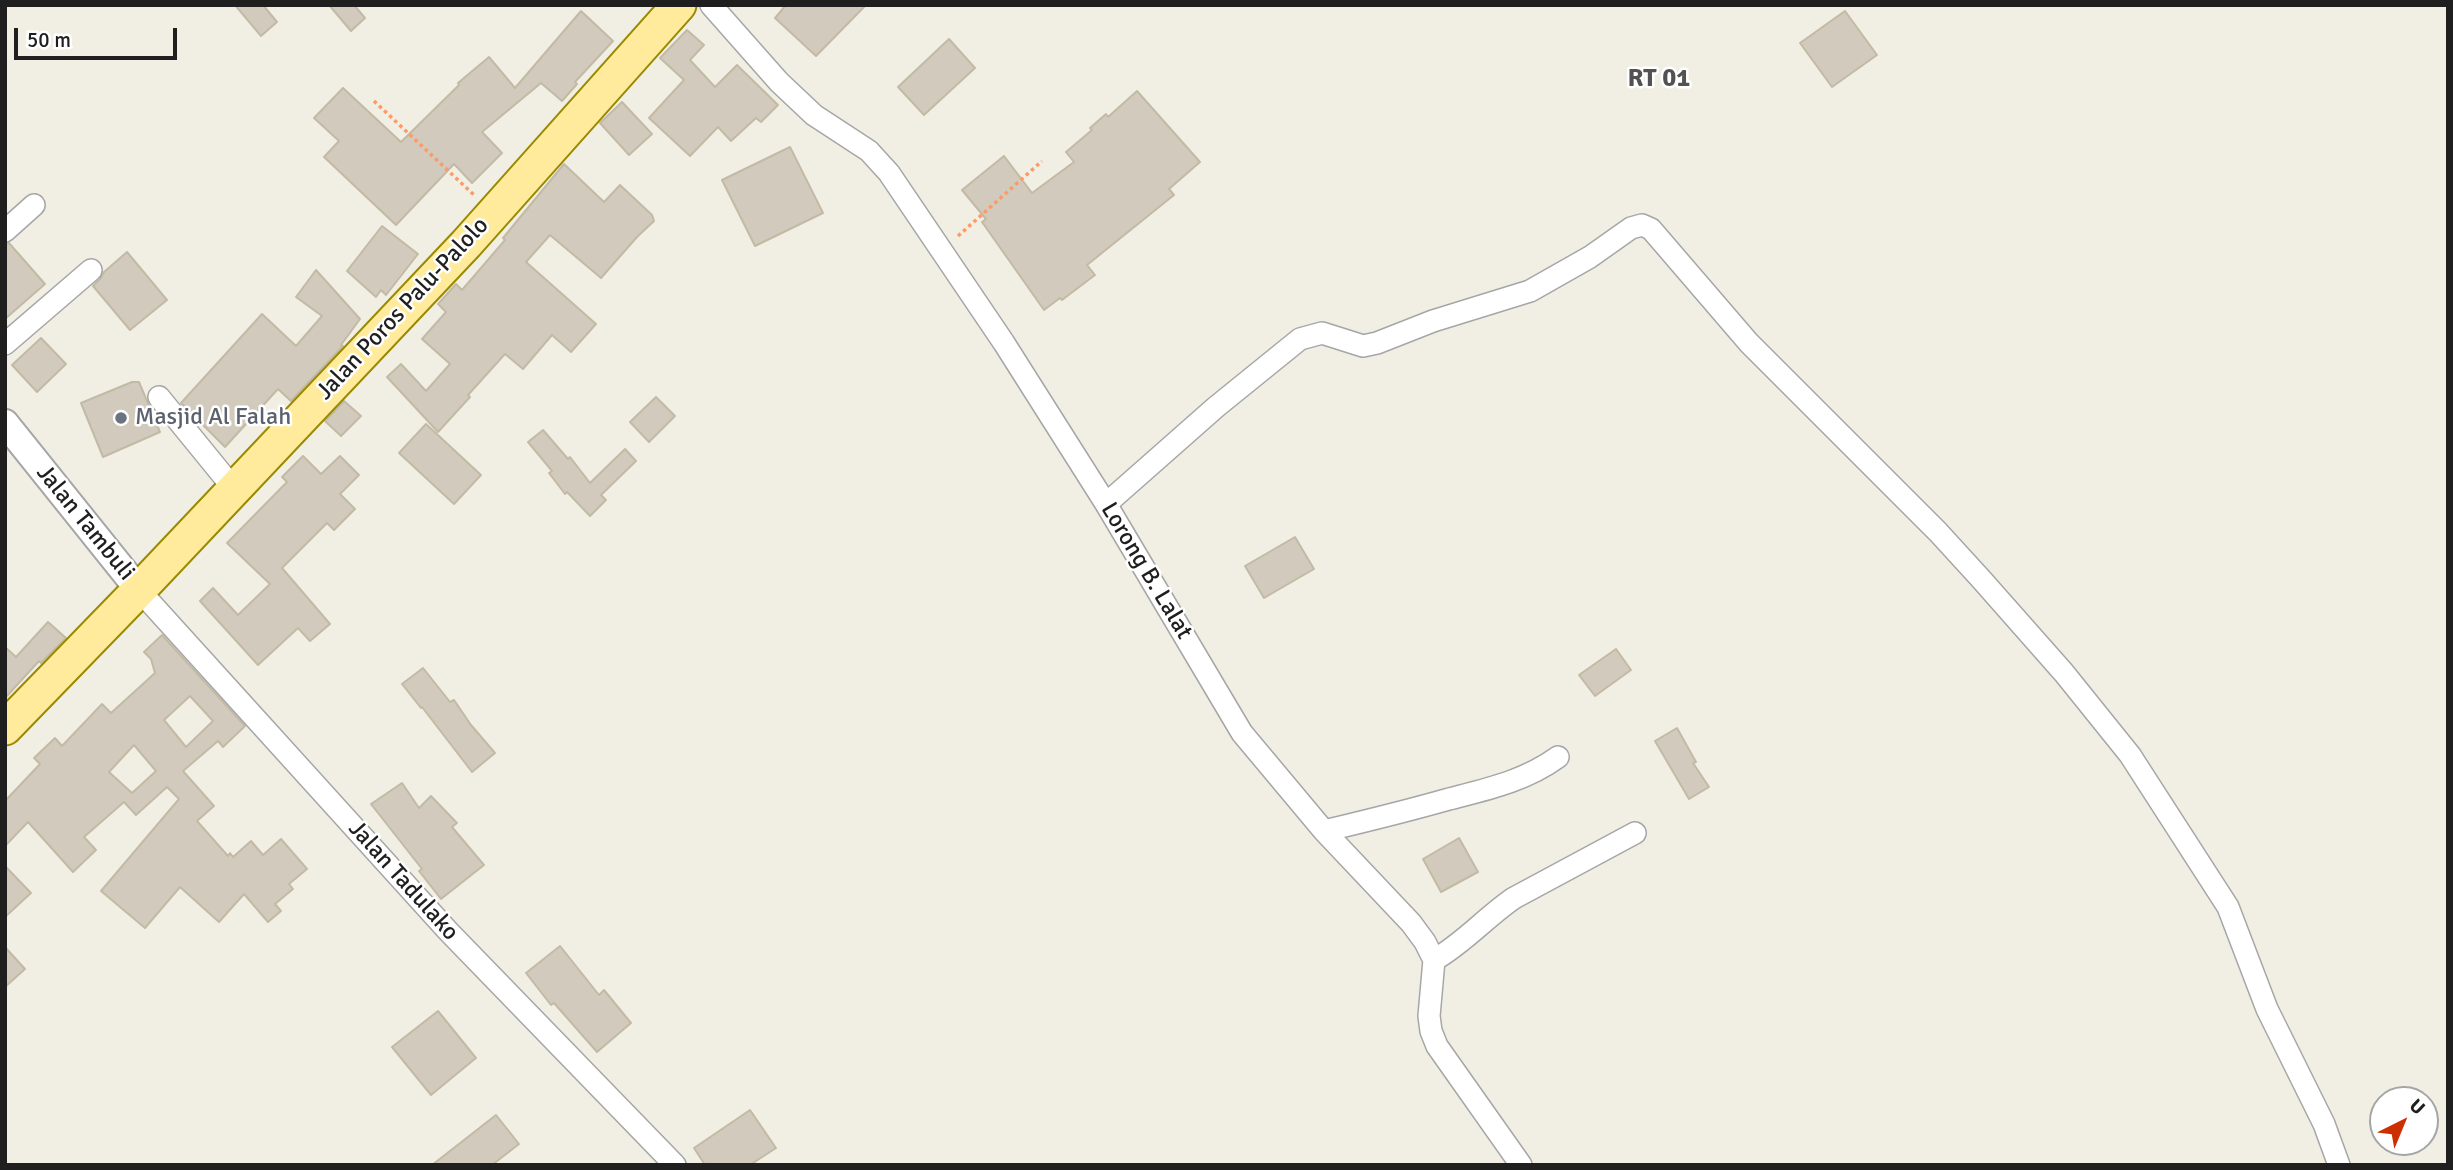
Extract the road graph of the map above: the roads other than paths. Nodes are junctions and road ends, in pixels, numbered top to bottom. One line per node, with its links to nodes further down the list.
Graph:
1 (679, 5): 9 (main road, Jalan Poros Palu-Palolo)
2 (711, 5): 10 (street, Lorong B. Lalat)
3 (34, 205): 4 (street)
4 (5, 231)
5 (91, 270): 6 (street)
6 (5, 344)
7 (159, 397): 9 (street)
8 (5, 423): 11 (street, Jalan Tambuli)
9 (234, 489): 11 (main road, Jalan Poros Palu-Palolo)
10 (1106, 504): 14 (street, Lorong B. Lalat); 19 (street)
11 (139, 590): 12 (main road, Jalan Poros Palu-Palolo); 17 (street, Jalan Tadulako)
12 (5, 728)
13 (1558, 757): 14 (street)
14 (1324, 831): 16 (street, Lorong B. Lalat)
15 (1635, 833): 16 (street)
16 (1434, 960): 18 (street)
17 (675, 1165)
18 (1521, 1165)
19 (2339, 1165)

